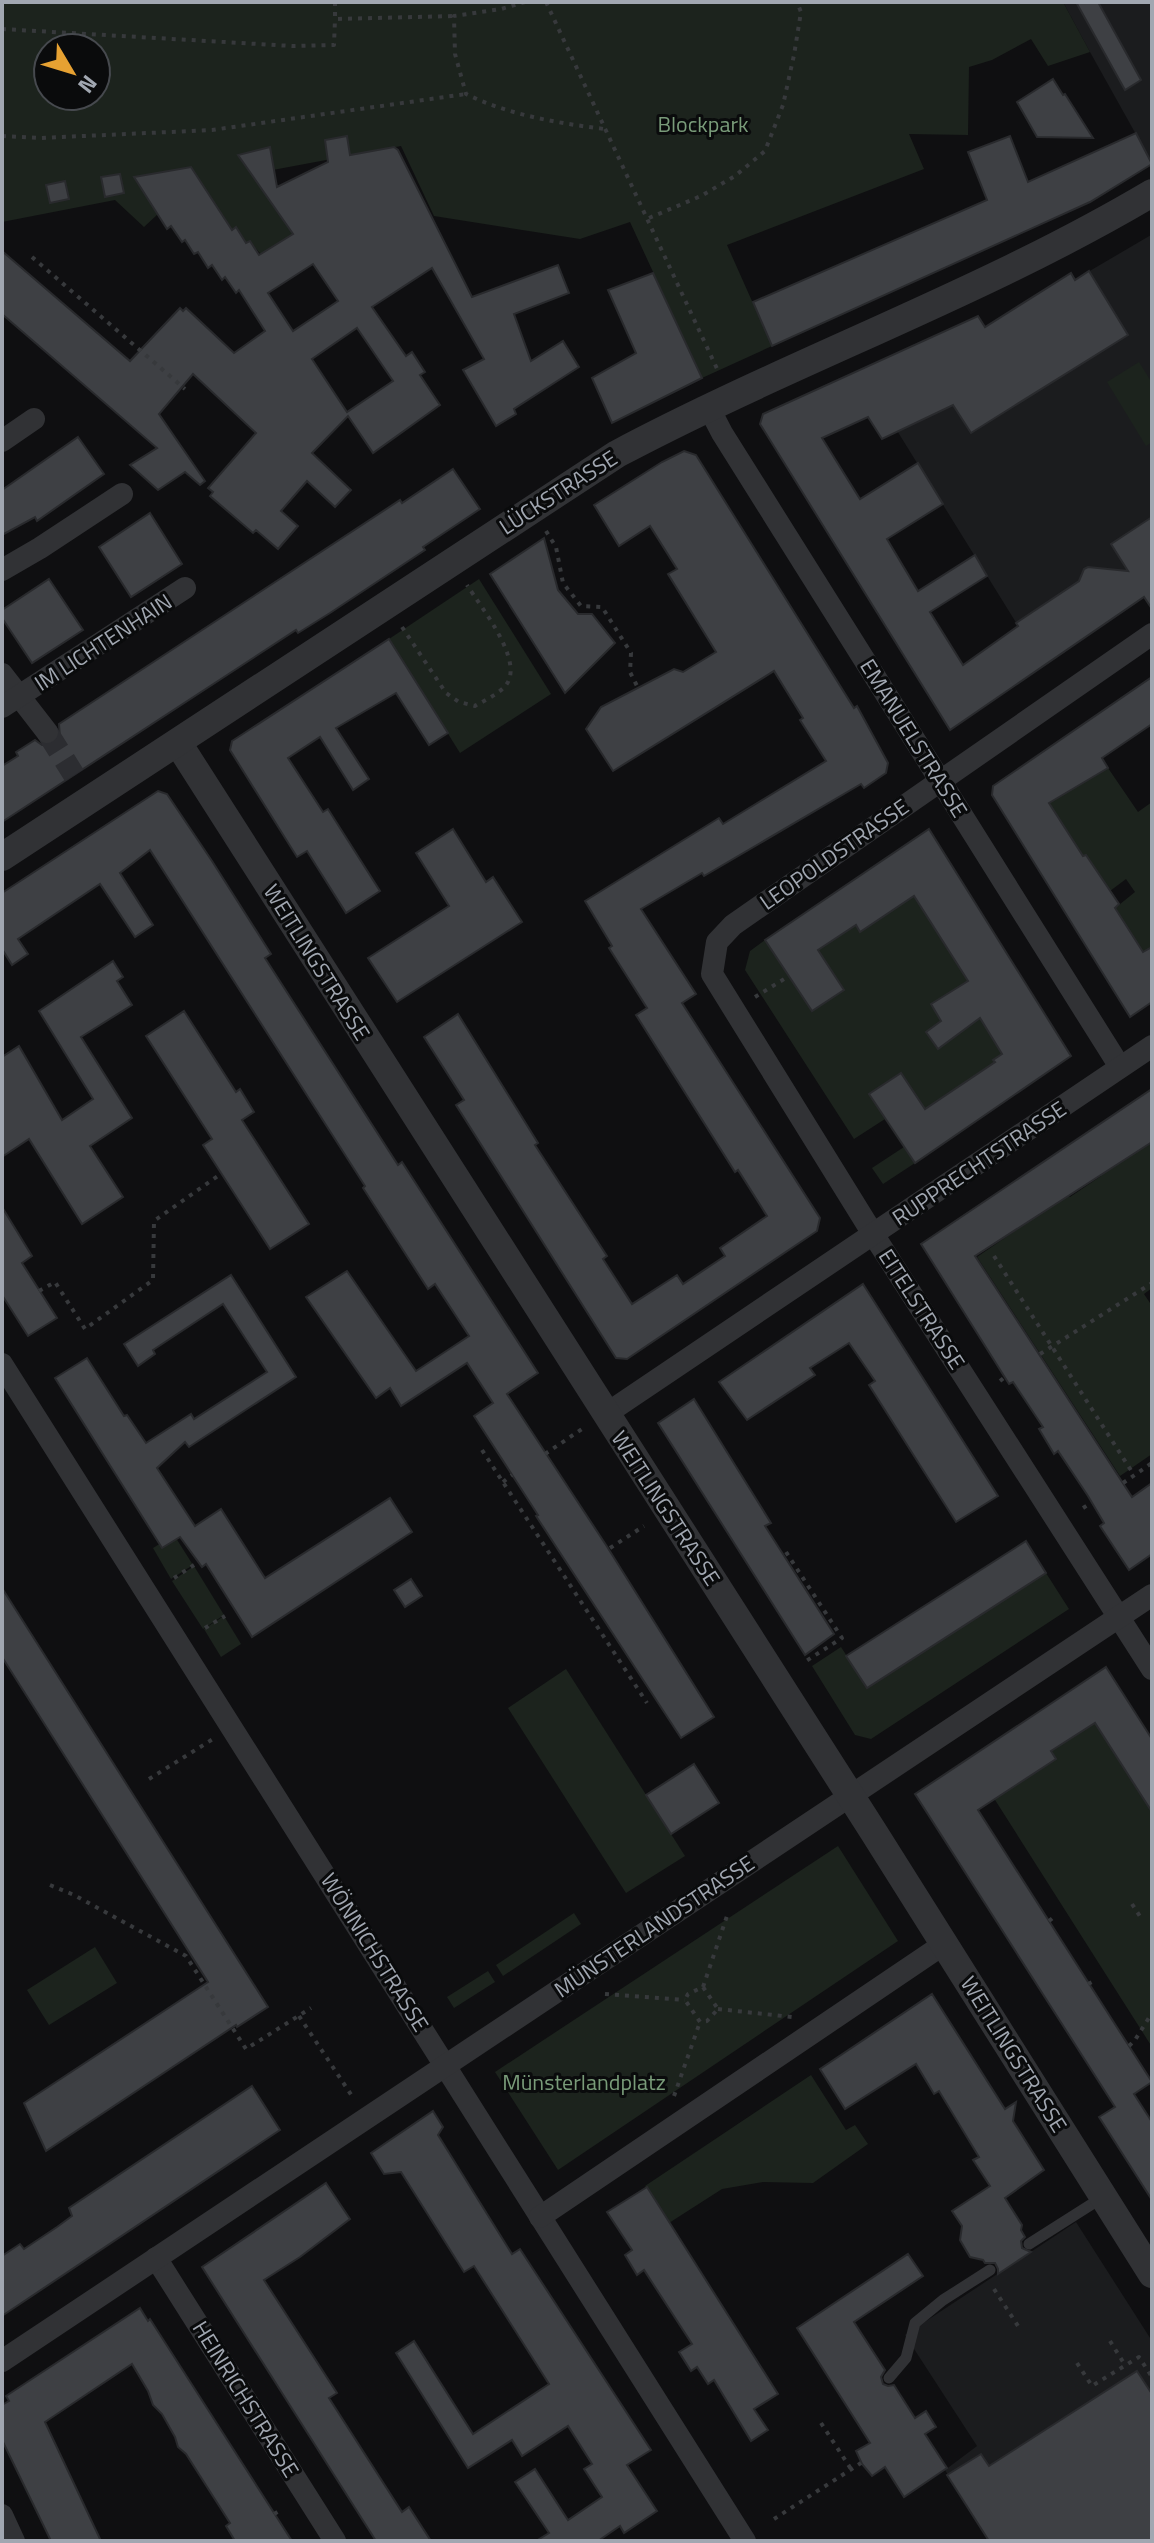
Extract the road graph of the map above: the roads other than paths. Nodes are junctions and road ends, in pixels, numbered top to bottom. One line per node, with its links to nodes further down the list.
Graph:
1 (1152, 193): 2 (street, LÜCKSTRASSE)
2 (709, 408): 12 (street, LÜCKSTRASSE); 13 (street, EMANUELSTRASSE)
3 (34, 419): 4 (street)
4 (2, 441)
5 (122, 494): 6 (street)
6 (2, 570)
7 (185, 588): 10 (street, IM LICHTENHAIN)
8 (1152, 634): 13 (street, LEOPOLDSTRASSE)
9 (2, 674): 10 (street, IM LICHTENHAIN)
10 (11, 701): 11 (street, IM LICHTENHAIN)
11 (47, 732)
12 (178, 743): 14 (street, LÜCKSTRASSE); 20 (street, WEITLINGSTRASSE)
13 (940, 780): 15 (street, LEOPOLDSTRASSE); 17 (street, EMANUELSTRASSE)
14 (2, 857)
15 (717, 942): 18 (street, EITELSTRASSE)
16 (1152, 1046): 17 (street, RUPPRECHTSTRASSE)
17 (1120, 1067): 18 (street, RUPPRECHTSTRASSE)
18 (873, 1234): 20 (street, RUPPRECHTSTRASSE); 22 (street, EITELSTRASSE)
19 (2, 1364): 26 (street, WÖNNICHSTRASSE)
20 (606, 1414): 24 (street, WEITLINGSTRASSE)
21 (1152, 1595): 22 (street, MÜNSTERLANDSTRASSE)
22 (1119, 1617): 23 (street, EITELSTRASSE); 24 (street, MÜNSTERLANDSTRASSE)
23 (1152, 1669)
24 (850, 1795): 25 (street, WEITLINGSTRASSE); 26 (street, MÜNSTERLANDSTRASSE)
25 (944, 1944): 27 (street, WEITLINGSTRASSE); 28 (street)
26 (445, 2065): 28 (street, WÖNNICHSTRASSE); 30 (street, MÜNSTERLANDSTRASSE)
27 (1103, 2196): 29 (lane); 32 (street, WEITLINGSTRASSE)
28 (540, 2217): 38 (street, WÖNNICHSTRASSE)
29 (1029, 2244)
30 (156, 2258): 33 (street, MÜNSTERLANDSTRASSE); 37 (street, HEINRICHSTRASSE)
31 (990, 2270): 34 (lane)
32 (1152, 2274)
33 (2, 2361)
34 (889, 2378)
35 (2, 2515): 36 (street)
36 (14, 2541)
37 (335, 2541)
38 (745, 2541)

